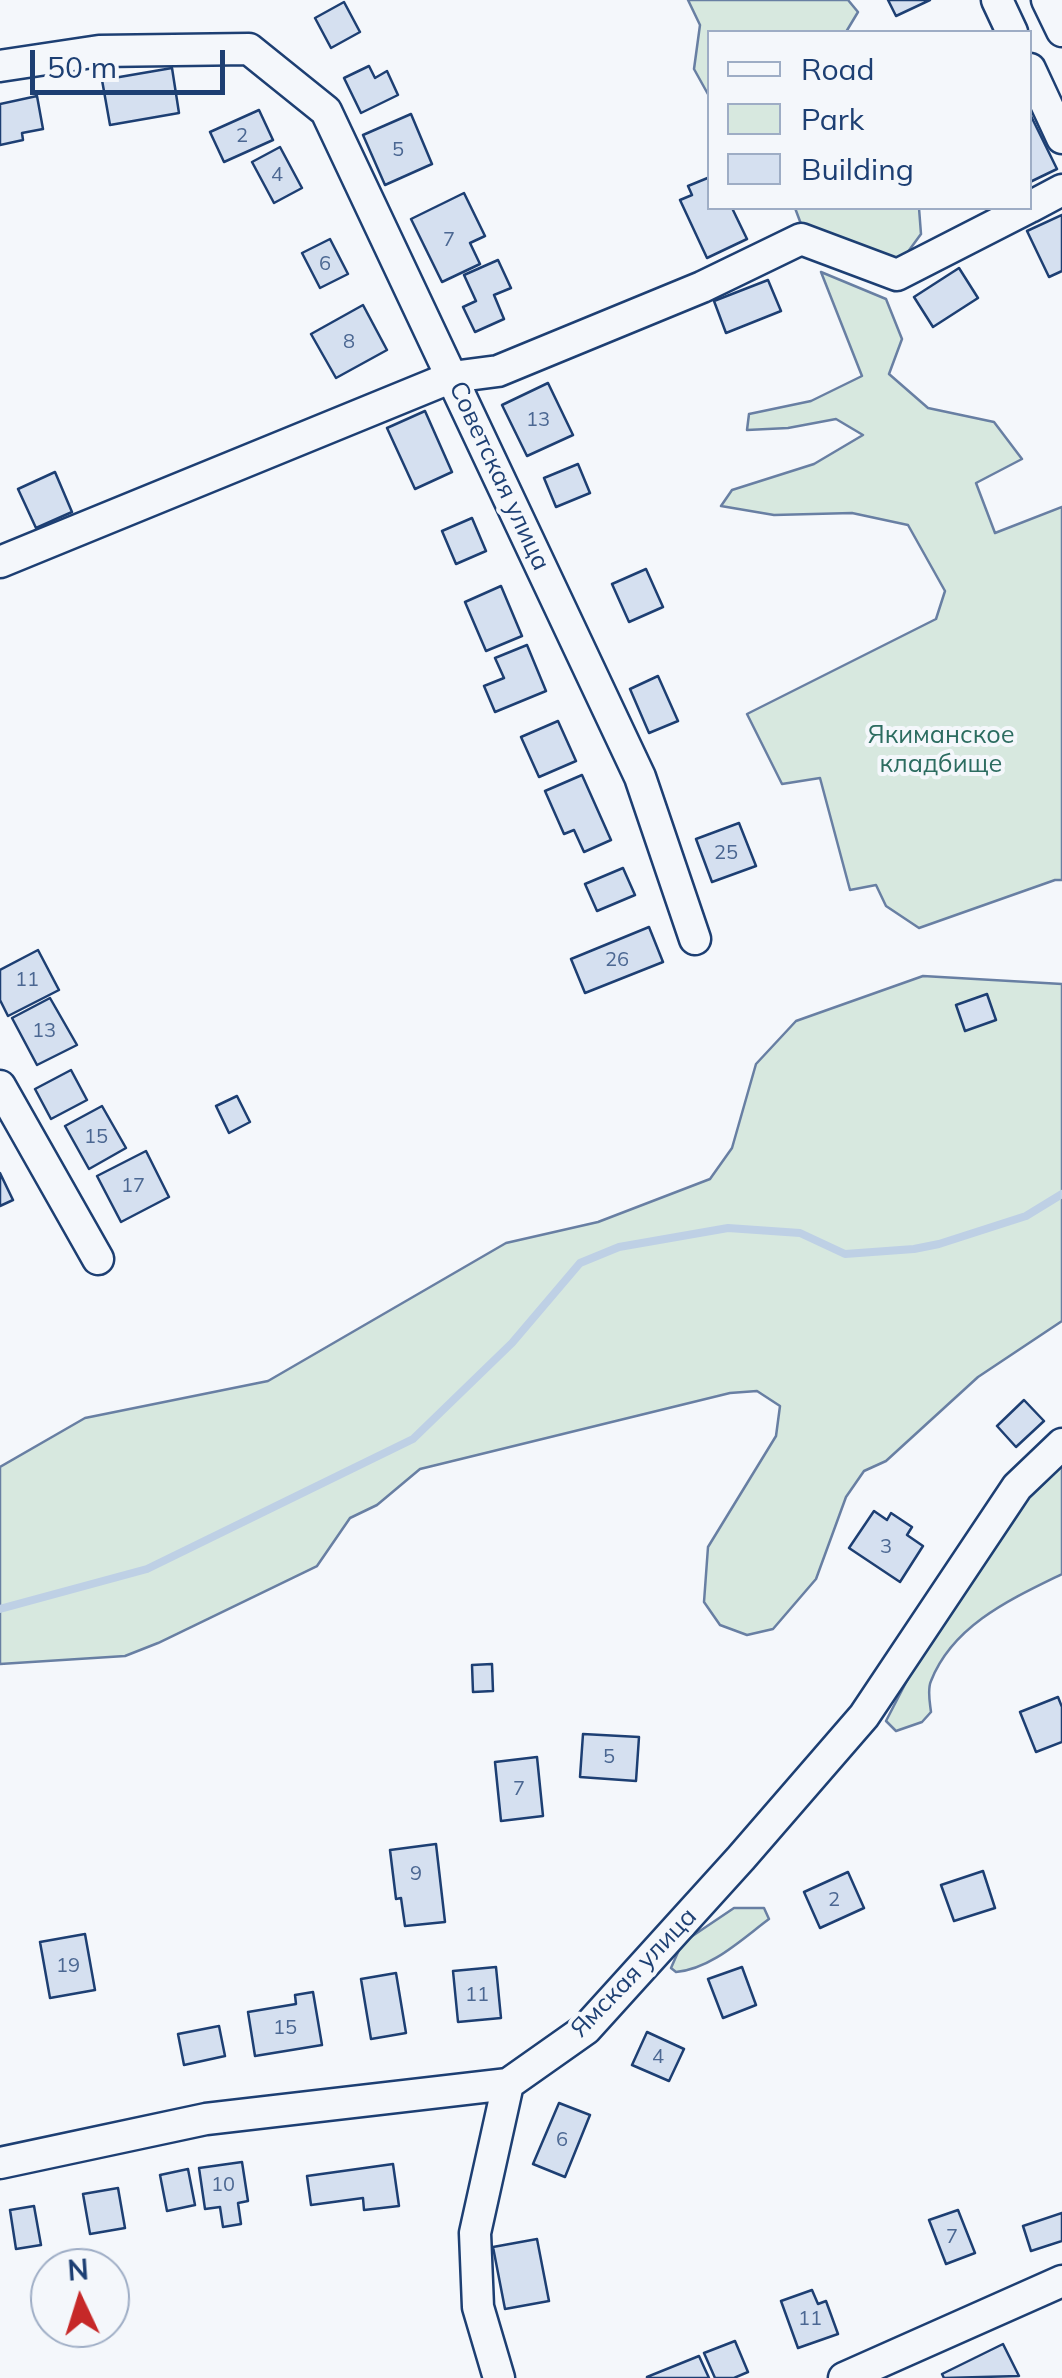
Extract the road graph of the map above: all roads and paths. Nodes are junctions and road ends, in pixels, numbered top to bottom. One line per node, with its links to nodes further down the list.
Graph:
1 (997, 0): 3 (street)
2 (1047, 0): 4 (street)
3 (1011, 30)
4 (1062, 31)
5 (0, 66): 11 (street, Советская улица)
6 (1032, 73): 7 (street)
7 (1062, 138)
8 (1062, 190): 9 (street)
9 (1032, 205)
10 (1023, 210): 11 (street)
11 (452, 377): 12 (street); 13 (street, Советская улица)
12 (0, 562)
13 (695, 940)
14 (0, 1086): 15 (street)
15 (98, 1259)
16 (1062, 1444): 17 (street, Ямская улица)
17 (508, 2084): 18 (street, Ямская улица); 20 (street)
18 (0, 2162)
19 (1062, 2281): 21 (street)
20 (499, 2378)
21 (844, 2378)

